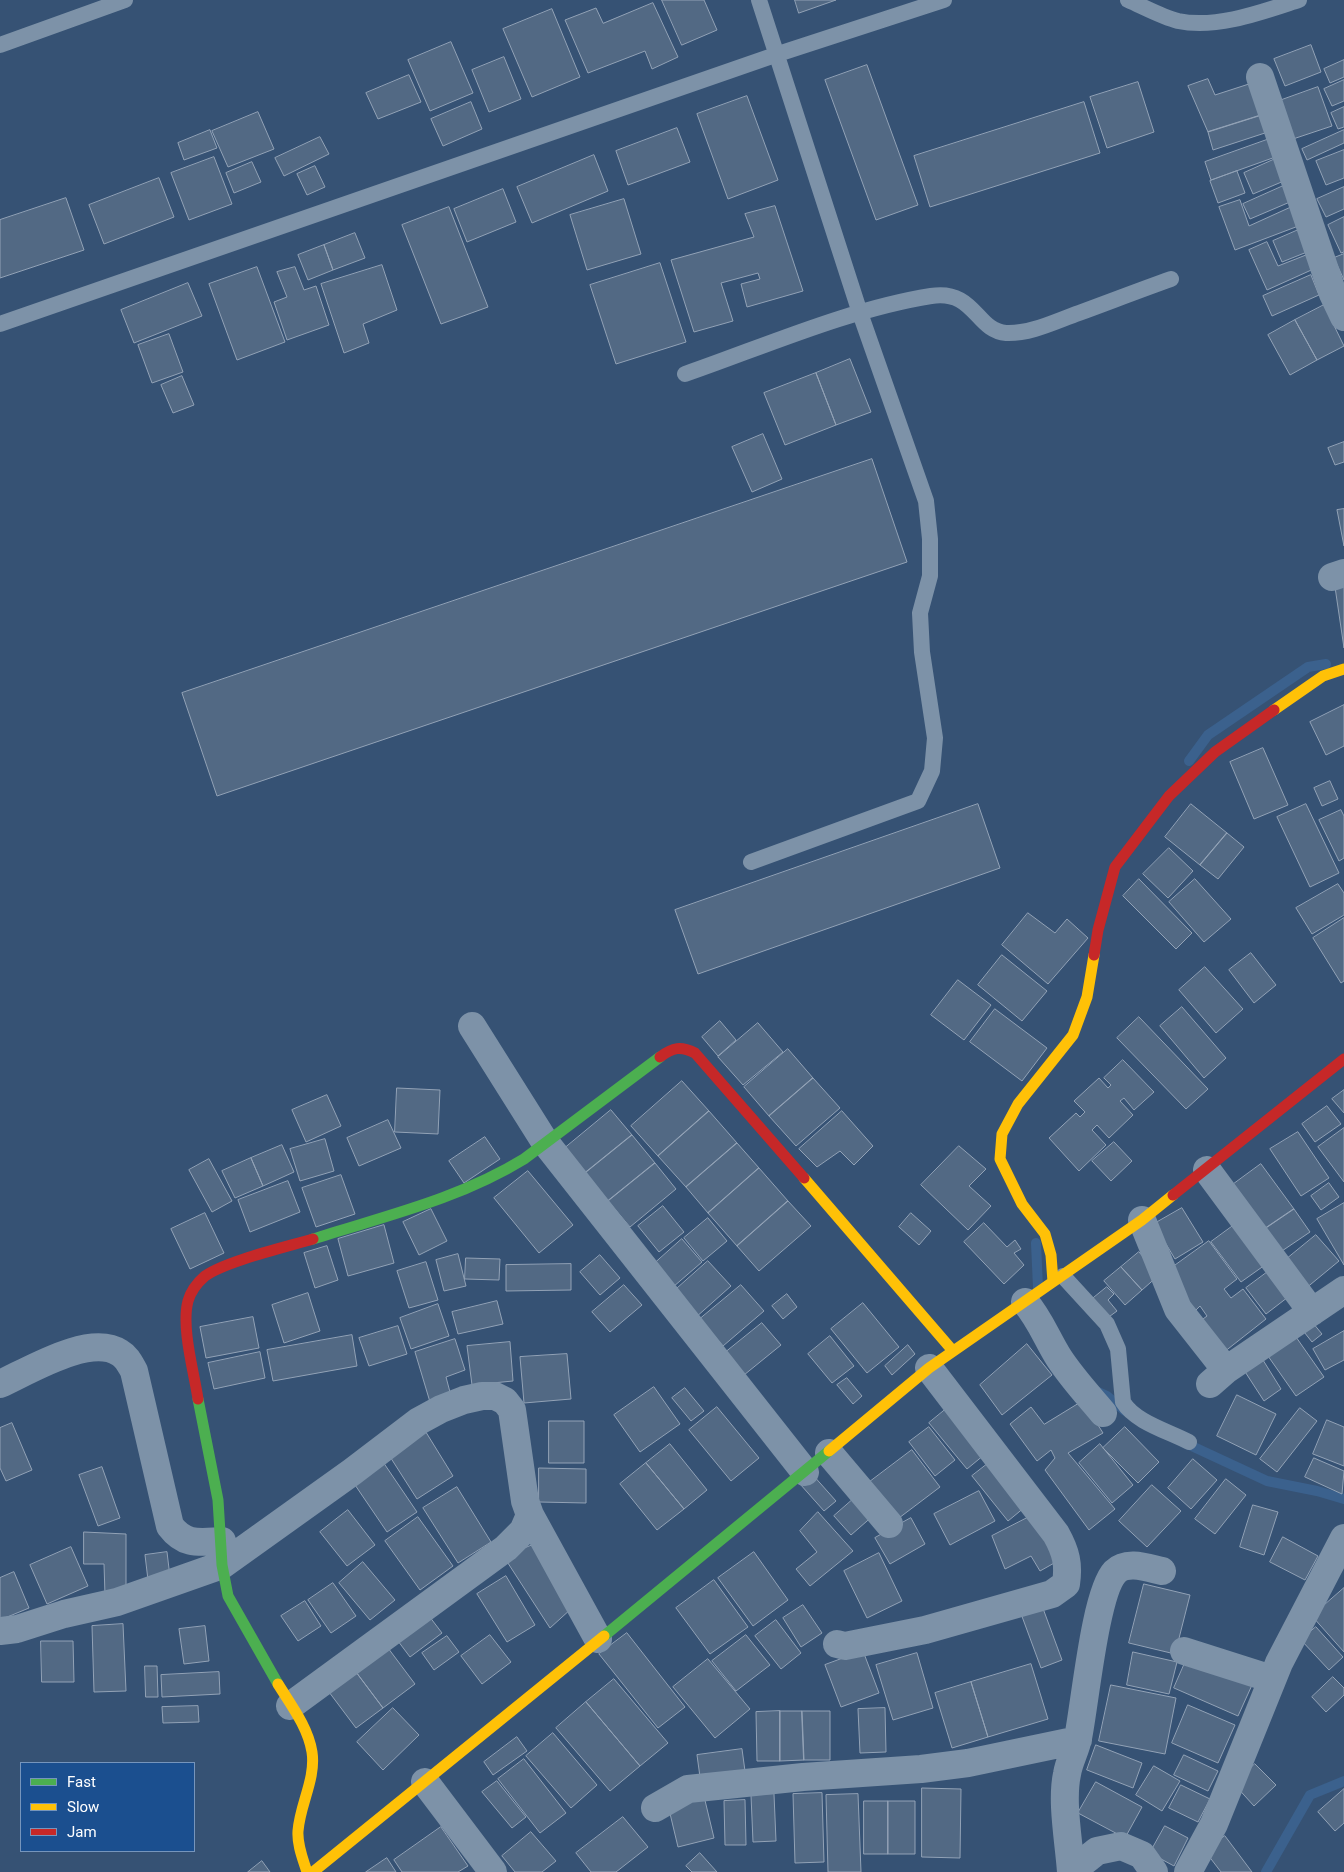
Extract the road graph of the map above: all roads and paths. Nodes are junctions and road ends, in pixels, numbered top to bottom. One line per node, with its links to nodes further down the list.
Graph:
1 (125, 0): 6 (lane)
2 (759, 0): 7 (lane)
3 (944, 0): 7 (lane)
4 (1299, 0): 5 (lane)
5 (1135, 1)
6 (0, 45)
7 (778, 54): 10 (lane); 12 (lane)
8 (1260, 77): 11 (street)
9 (1171, 279): 10 (lane)
10 (860, 313): 13 (lane); 15 (lane)
11 (1344, 317)
12 (0, 324)
13 (685, 374)
14 (1344, 669): 21 (street)
15 (750, 862)
16 (472, 1026): 18 (street)
17 (1344, 1059): 19 (street)
18 (545, 1142): 25 (street); 31 (street); 35 (street)
19 (1207, 1170): 20 (street); 24 (street)
20 (1142, 1220): 21 (street); 24 (street)
21 (1058, 1279): 23 (street); 29 (lane)
22 (1344, 1290): 24 (street)
23 (1025, 1302): 25 (street); 28 (street)
24 (1312, 1312)
25 (953, 1351): 26 (street)
26 (929, 1368): 30 (street); 39 (street)
27 (0, 1384): 35 (street)
28 (1103, 1412)
29 (1189, 1442)
30 (829, 1452): 31 (street); 33 (street)
31 (805, 1472): 38 (street)
32 (530, 1516): 35 (street); 38 (street); 42 (street)
33 (889, 1524)
34 (1344, 1538): 41 (street)
35 (222, 1553): 37 (street); 42 (street)
36 (1162, 1571): 43 (street)
37 (0, 1631)
38 (598, 1639): 44 (street)
39 (837, 1644)
40 (1184, 1651): 41 (street)
41 (1272, 1679): 51 (street)
42 (290, 1706): 46 (street)
43 (1078, 1740): 45 (street); 49 (street)
44 (425, 1782): 47 (street); 48 (street)
45 (655, 1808)
46 (307, 1872)
47 (313, 1872)
48 (493, 1872)
49 (1071, 1872): 50 (street)
50 (1154, 1872)
51 (1188, 1872)

